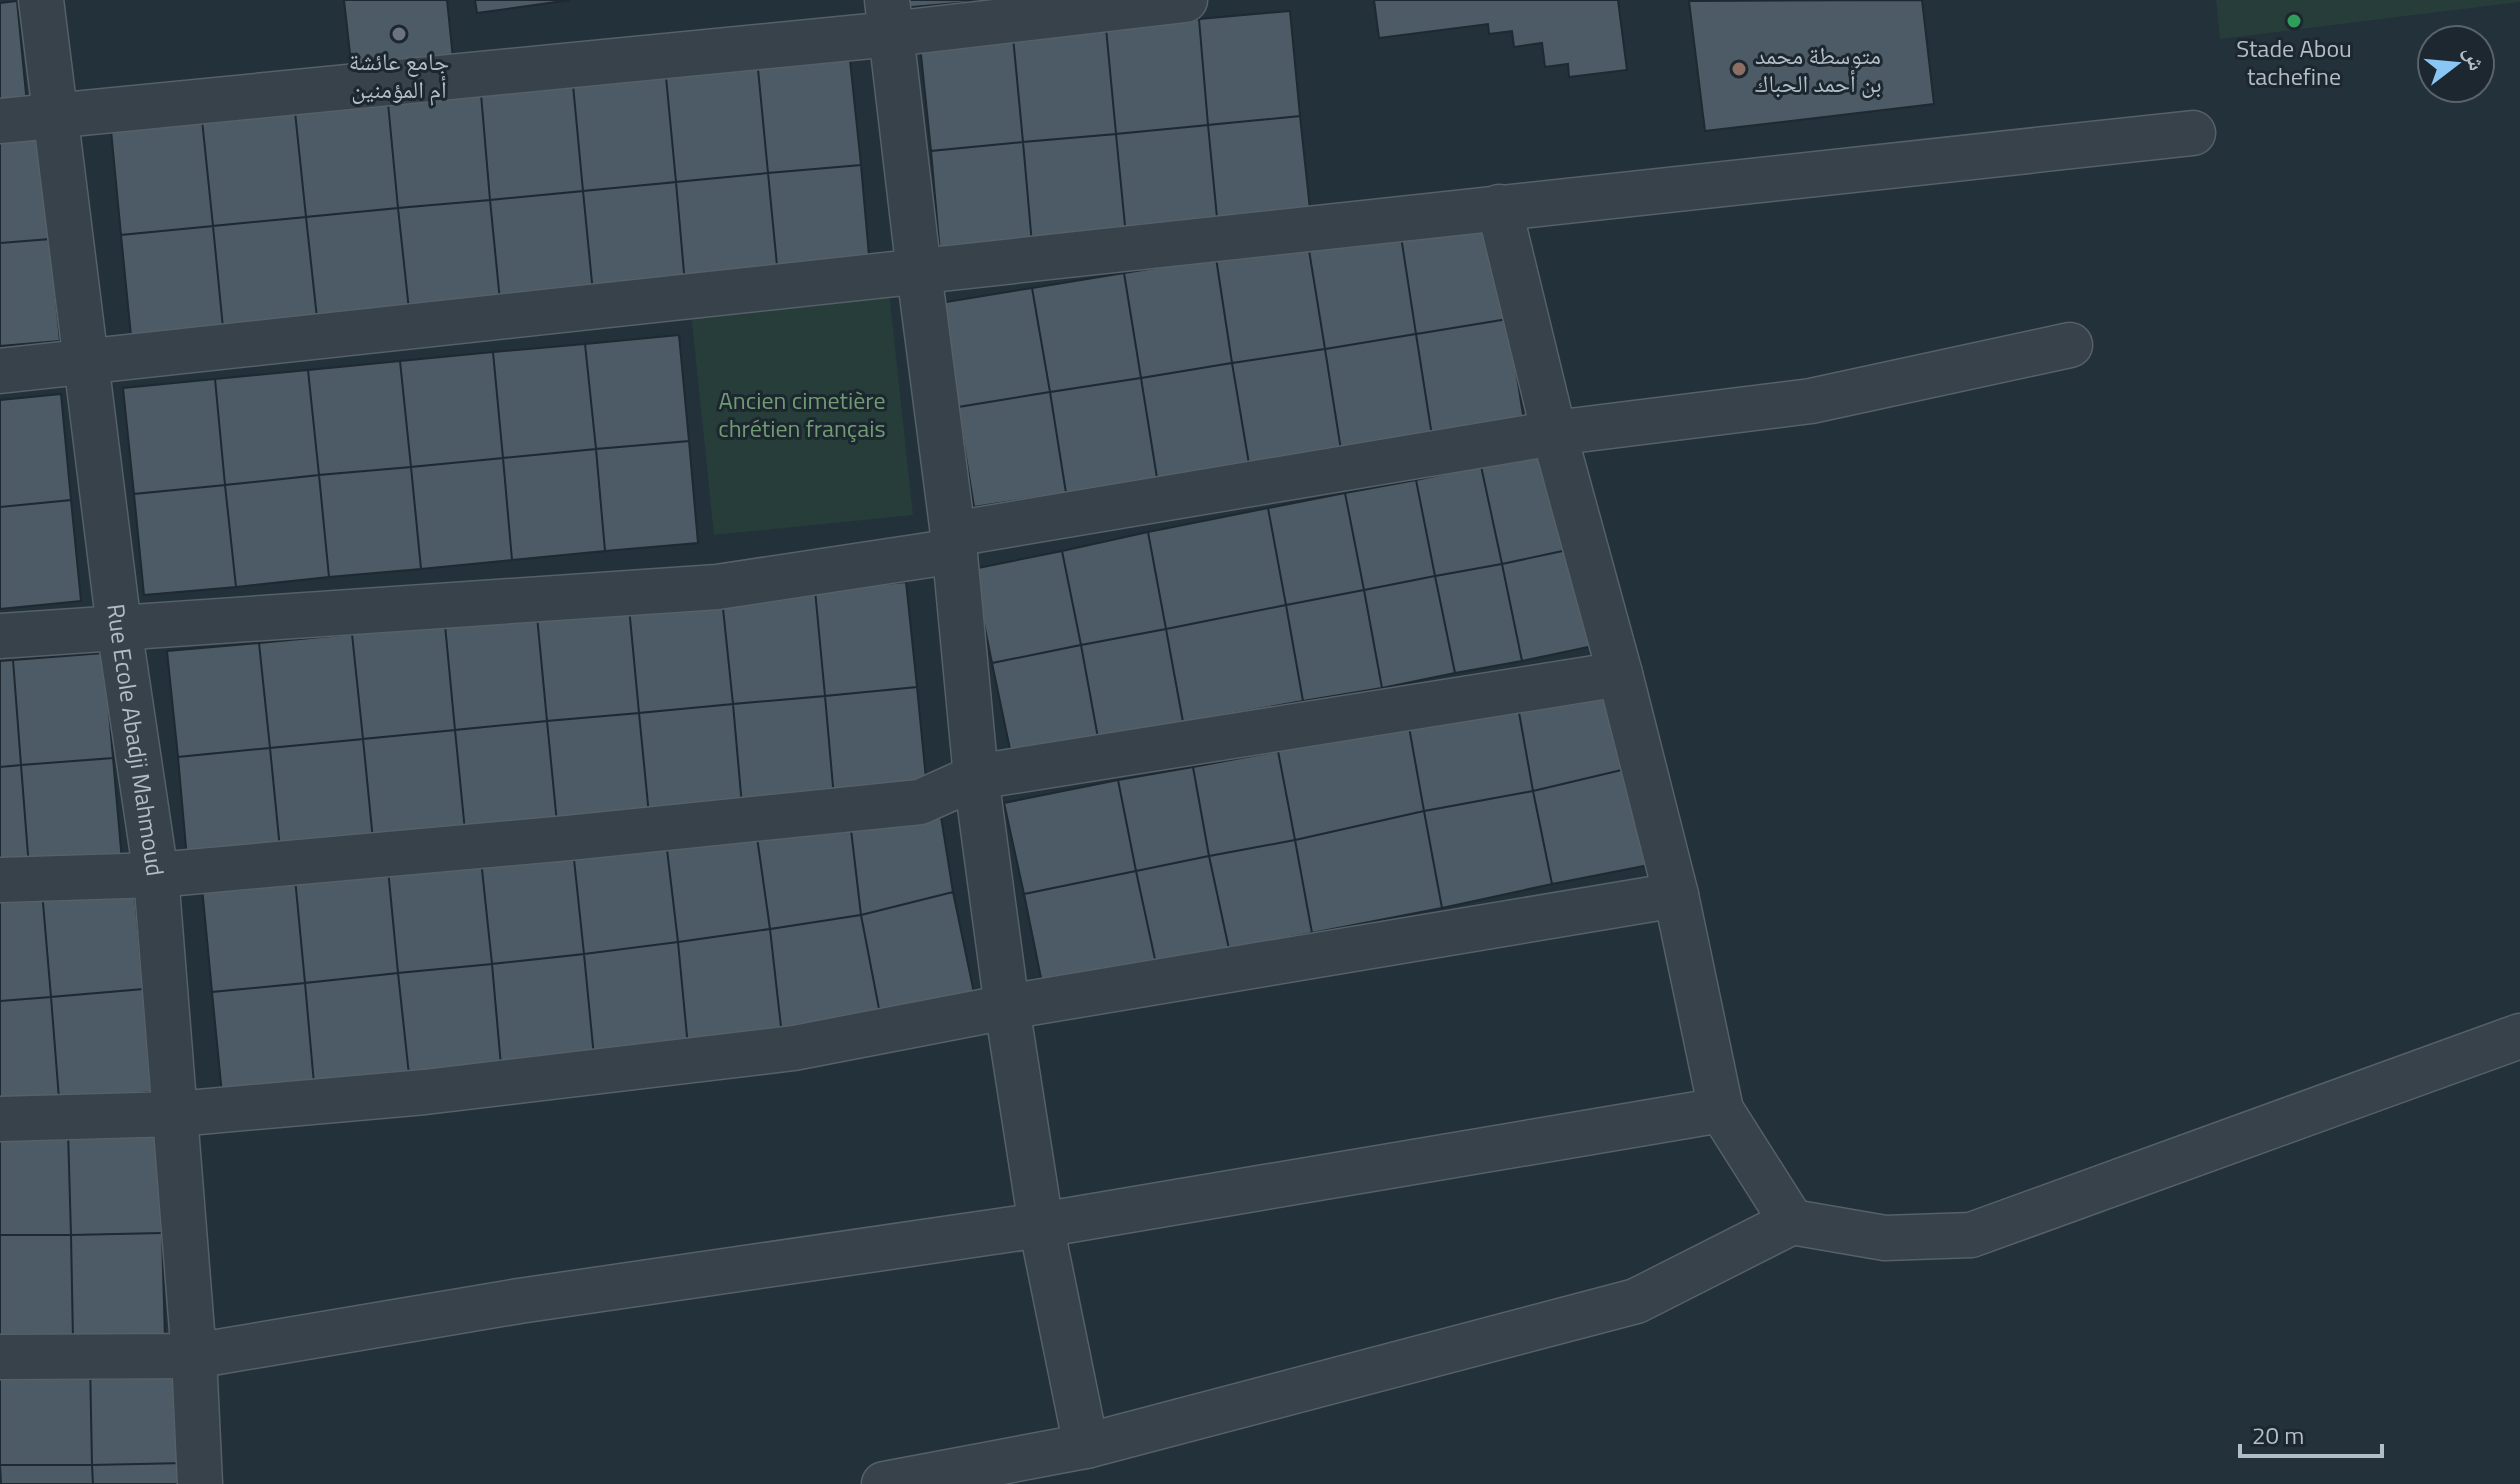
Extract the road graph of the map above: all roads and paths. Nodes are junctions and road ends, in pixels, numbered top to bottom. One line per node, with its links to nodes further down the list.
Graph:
1 (41, 0): 4 (street, Rue Ecole Abadji Mahmoud)
2 (1185, 0): 3 (street)
3 (889, 17): 4 (street); 8 (street)
4 (57, 115): 5 (street); 10 (street, Rue Ecole Abadji Mahmoud)
5 (0, 121)
6 (2193, 133): 7 (street)
7 (1499, 207): 8 (street); 12 (street)
8 (919, 272): 10 (street); 13 (street)
9 (2070, 345): 12 (street)
10 (88, 363): 11 (street); 14 (street, Rue Ecole Abadji Mahmoud)
11 (0, 371)
12 (1554, 433): 13 (street); 16 (street)
13 (954, 543): 14 (street); 17 (street)
14 (119, 627): 15 (street); 18 (street, Rue Ecole Abadji Mahmoud)
15 (0, 636)
16 (1620, 674): 17 (street); 20 (street)
17 (976, 777): 18 (street); 21 (street)
18 (156, 875): 19 (street); 24 (street, Rue Ecole Abadji Mahmoud)
19 (0, 880)
20 (1676, 895): 21 (street); 23 (street)
21 (1007, 1007): 24 (street); 27 (street)
22 (2520, 1036): 26 (street)
23 (1721, 1110): 26 (street); 27 (street)
24 (176, 1114): 25 (street); 28 (street, Rue Ecole Abadji Mahmoud)
25 (0, 1119)
26 (1792, 1222): 30 (street)
27 (1041, 1225): 28 (street); 30 (street)
28 (194, 1356): 29 (street); 31 (street, Rue Ecole Abadji Mahmoud)
29 (0, 1357)
30 (1086, 1446): 32 (street)
31 (200, 1484)
32 (884, 1484)

